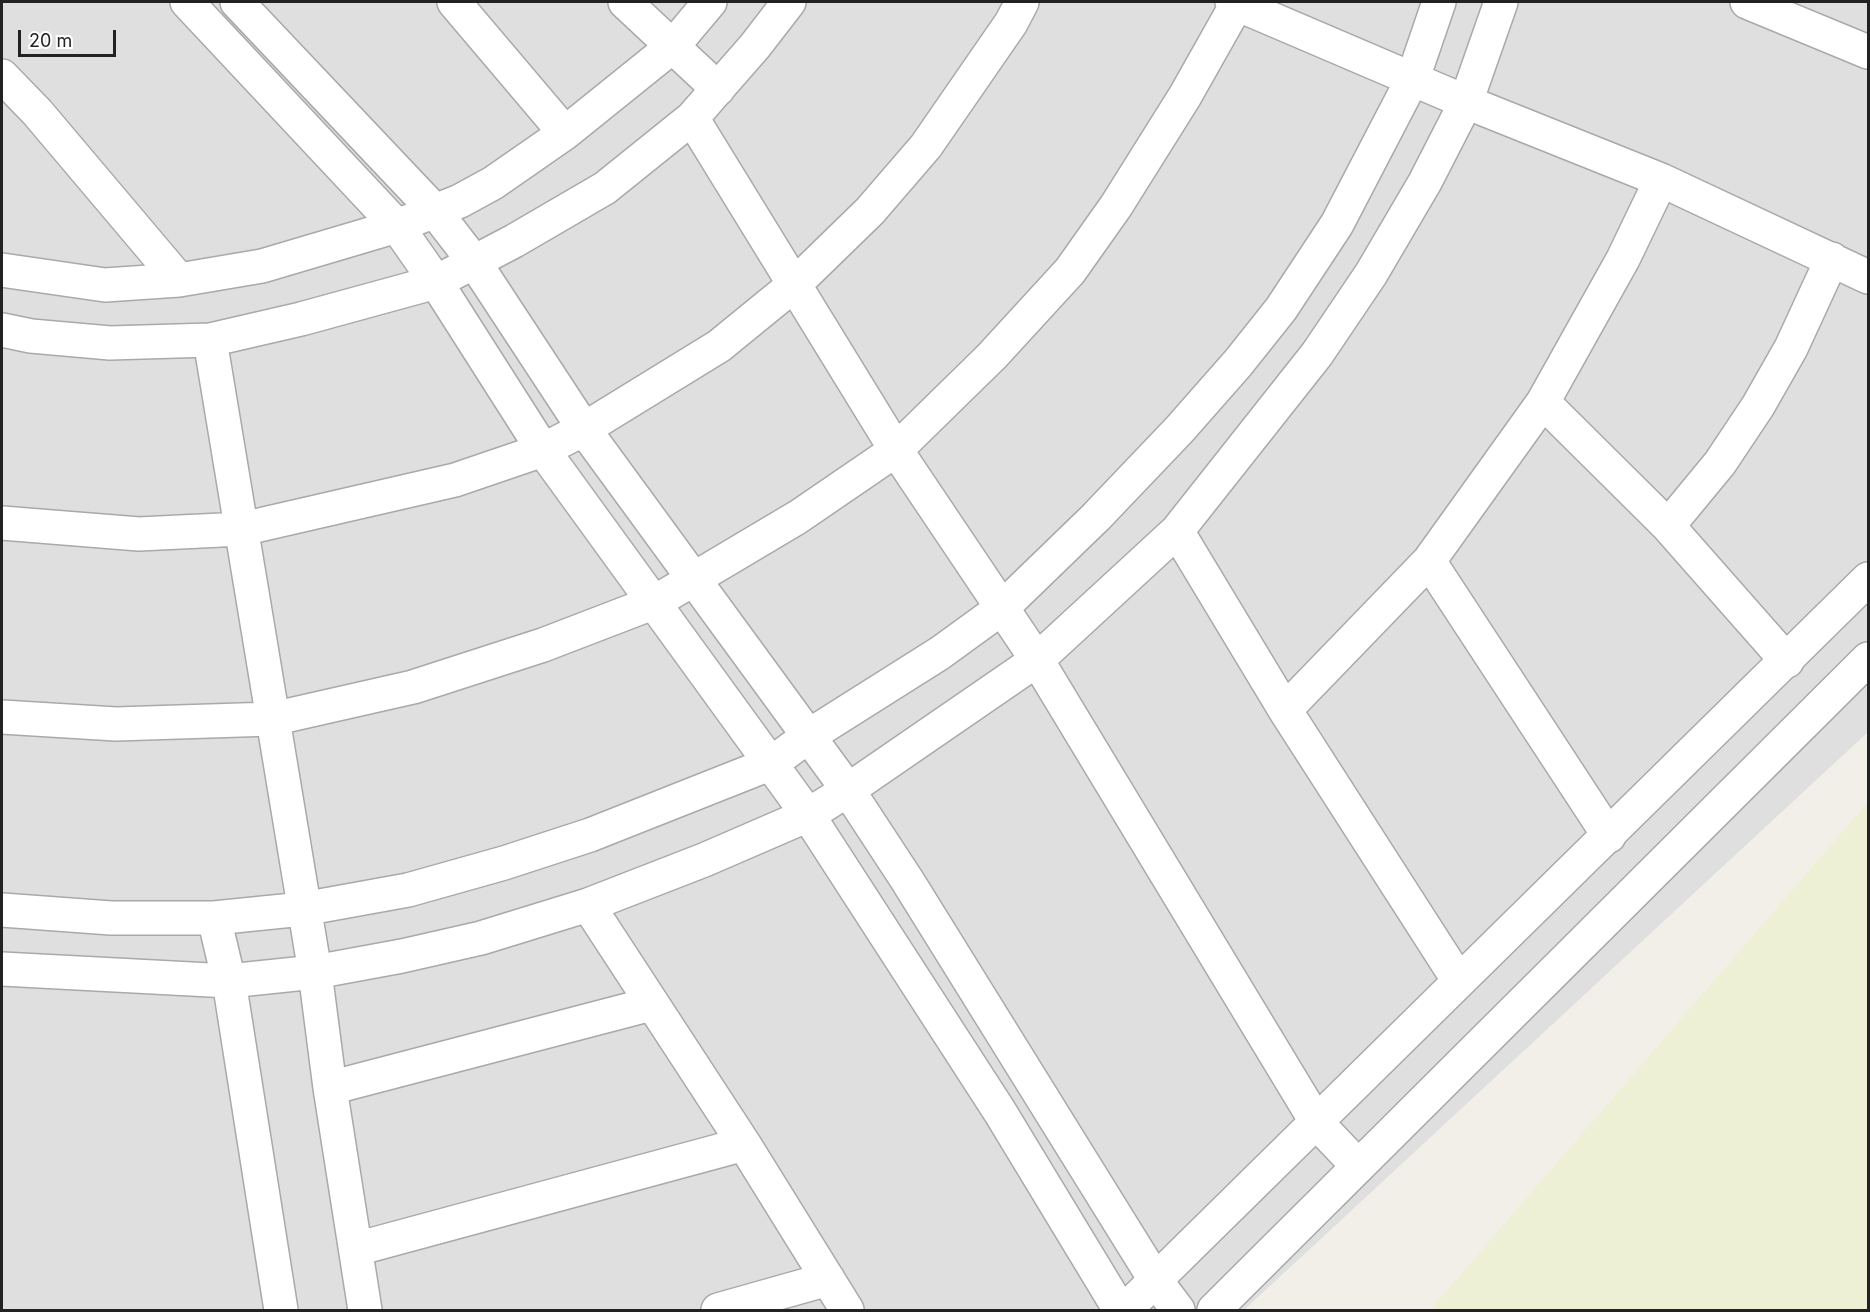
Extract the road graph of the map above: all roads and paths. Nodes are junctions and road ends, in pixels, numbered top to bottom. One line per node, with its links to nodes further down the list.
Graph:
1 (187, 2): 22 (street)
2 (237, 2): 21 (street)
3 (453, 2): 19 (street)
4 (625, 2): 12 (street)
5 (710, 2): 12 (street)
6 (789, 2): 16 (street)
7 (1022, 2): 29 (street)
8 (1236, 2): 15 (street); 35 (street)
9 (1439, 2): 15 (street)
10 (1501, 2): 17 (street)
11 (1747, 2): 13 (street)
12 (673, 46): 16 (street); 19 (street)
13 (1869, 52)
14 (2, 76): 27 (street)
15 (1413, 78): 17 (street); 44 (street)
16 (718, 89): 18 (street)
17 (1466, 102): 20 (street); 39 (street)
18 (692, 118): 24 (street); 29 (street)
19 (565, 133): 21 (street)
20 (1660, 180): 23 (street); 32 (street)
21 (434, 210): 22 (street); 24 (street)
22 (396, 226): 27 (street); 28 (street)
23 (1832, 259): 26 (street); 37 (street)
24 (475, 263): 28 (street); 33 (street)
25 (2, 270): 27 (street)
26 (1869, 277)
27 (179, 280)
28 (436, 282): 31 (street); 34 (street)
29 (795, 284): 33 (street); 35 (street)
30 (2, 330): 31 (street)
31 (210, 340): 38 (street)
32 (1543, 402): 37 (street); 40 (street)
33 (584, 429): 34 (street); 41 (street)
34 (543, 450): 38 (street); 43 (street)
35 (896, 450): 41 (street); 44 (street)
36 (2, 523): 38 (street)
37 (1668, 526): 47 (street)
38 (242, 529): 50 (street)
39 (1177, 531): 46 (street); 48 (street)
40 (1429, 561): 48 (street); 55 (street)
41 (693, 577): 43 (street); 51 (street)
42 (1869, 579): 47 (street)
43 (655, 602): 50 (street); 52 (street)
44 (1002, 608): 46 (street); 51 (street)
45 (1869, 659): 68 (street)
46 (1037, 660): 53 (street); 66 (street)
47 (1788, 661): 55 (street)
48 (1285, 710): 63 (street)
49 (2, 717): 50 (street)
50 (272, 719): 57 (street)
51 (807, 737): 52 (street); 53 (street)
52 (772, 763): 54 (street); 57 (street)
53 (848, 790): 54 (street); 71 (street)
54 (808, 815): 56 (street); 76 (street)
55 (1609, 836): 63 (street)
56 (588, 905): 61 (street); 64 (street)
57 (303, 909): 59 (street); 61 (street)
58 (2, 910): 59 (street)
59 (214, 918): 62 (street)
60 (2, 969): 62 (street)
61 (315, 972): 62 (street); 65 (street)
62 (229, 981): 72 (street)
63 (1459, 981): 66 (street)
64 (651, 1004): 65 (street); 67 (street)
65 (330, 1088): 69 (street)
66 (1317, 1123): 68 (street); 71 (street)
67 (744, 1144): 69 (street); 70 (street)
68 (1358, 1166): 79 (street)
69 (356, 1249): 73 (street)
70 (828, 1279): 74 (street); 75 (street)
71 (1156, 1281): 77 (street); 78 (street)
72 (281, 1311)
73 (365, 1311)
74 (718, 1311)
75 (847, 1311)
76 (1120, 1311)
77 (1125, 1311)
78 (1178, 1311)
79 (1214, 1311)

